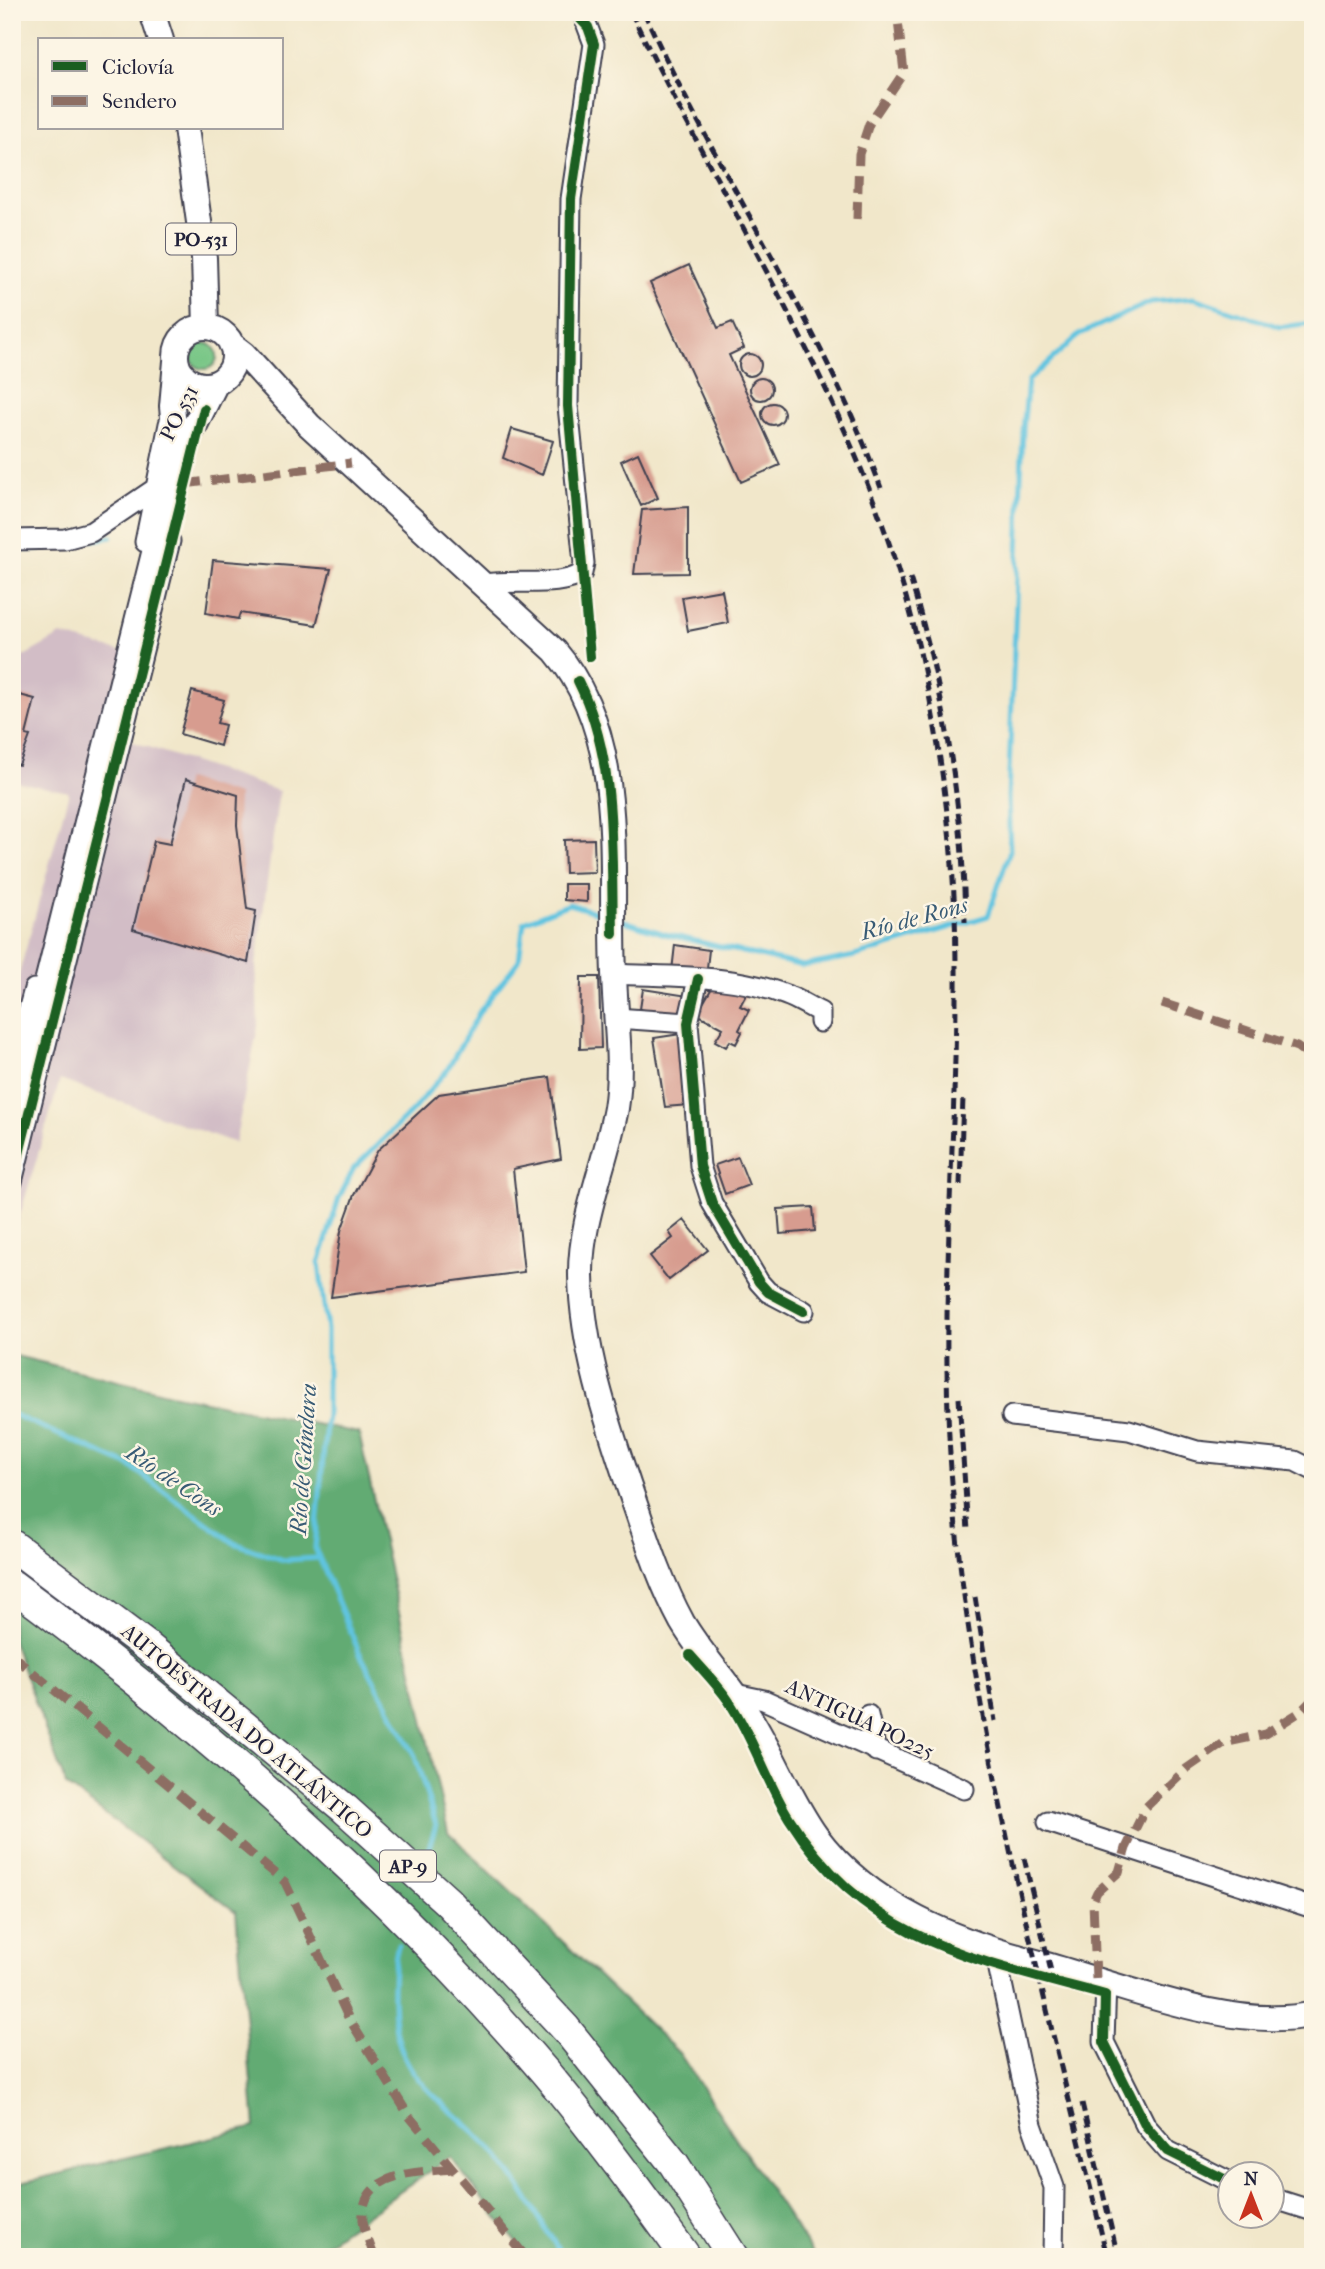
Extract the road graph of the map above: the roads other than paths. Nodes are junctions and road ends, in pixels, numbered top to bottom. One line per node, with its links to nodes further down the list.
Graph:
1 (152, 12): 3 (main road)
2 (582, 12): 15 (street)
3 (160, 38)
4 (186, 130): 5 (main road, PO-531)
5 (206, 327): 6 (main road); 7 (main road)
6 (231, 344): 8 (main road); 11 (main road)
7 (176, 361): 8 (main road); 9 (main road, PO 531)
8 (222, 378): 10 (main road, PO 531); 11 (main road)
9 (172, 406): 12 (main road, PO 531); 13 (street)
10 (204, 409): 12 (main road, PO 531); 24 (street)
11 (302, 418): 15 (main road)
12 (177, 461): 23 (main road)
13 (156, 488): 14 (street); 18 (street)
14 (12, 540)
15 (486, 584): 16 (main road)
16 (614, 974): 17 (street); 19 (main road)
17 (698, 979): 20 (street); 21 (street)
18 (19, 1012): 22 (street)
19 (616, 1018): 21 (street); 30 (main road)
20 (820, 1022)
21 (688, 1023): 25 (street)
22 (12, 1071)
23 (12, 1123)
24 (12, 1182)
25 (804, 1311)
26 (1013, 1416): 27 (street)
27 (1313, 1470)
28 (12, 1545): 43 (highway, AUTOESTRADA DO ATLÁNTICO / AP-9)
29 (12, 1585): 42 (highway, AUTOESTRADA DO ATLÁNTICO / AP-9)
30 (735, 1693): 32 (street, ANTIGUA PO225); 36 (main road)
31 (868, 1715): 32 (street)
32 (876, 1751): 33 (street, ANTIGUA PO225)
33 (964, 1789)
34 (1048, 1822): 35 (street)
35 (1313, 1908)
36 (995, 1951): 37 (main road); 44 (street)
37 (1106, 1982): 38 (main road); 39 (street)
38 (1313, 2014)
39 (1216, 2175)
40 (1286, 2202): 41 (street)
41 (1313, 2211)
42 (686, 2257)
43 (733, 2257)
44 (1053, 2257)

